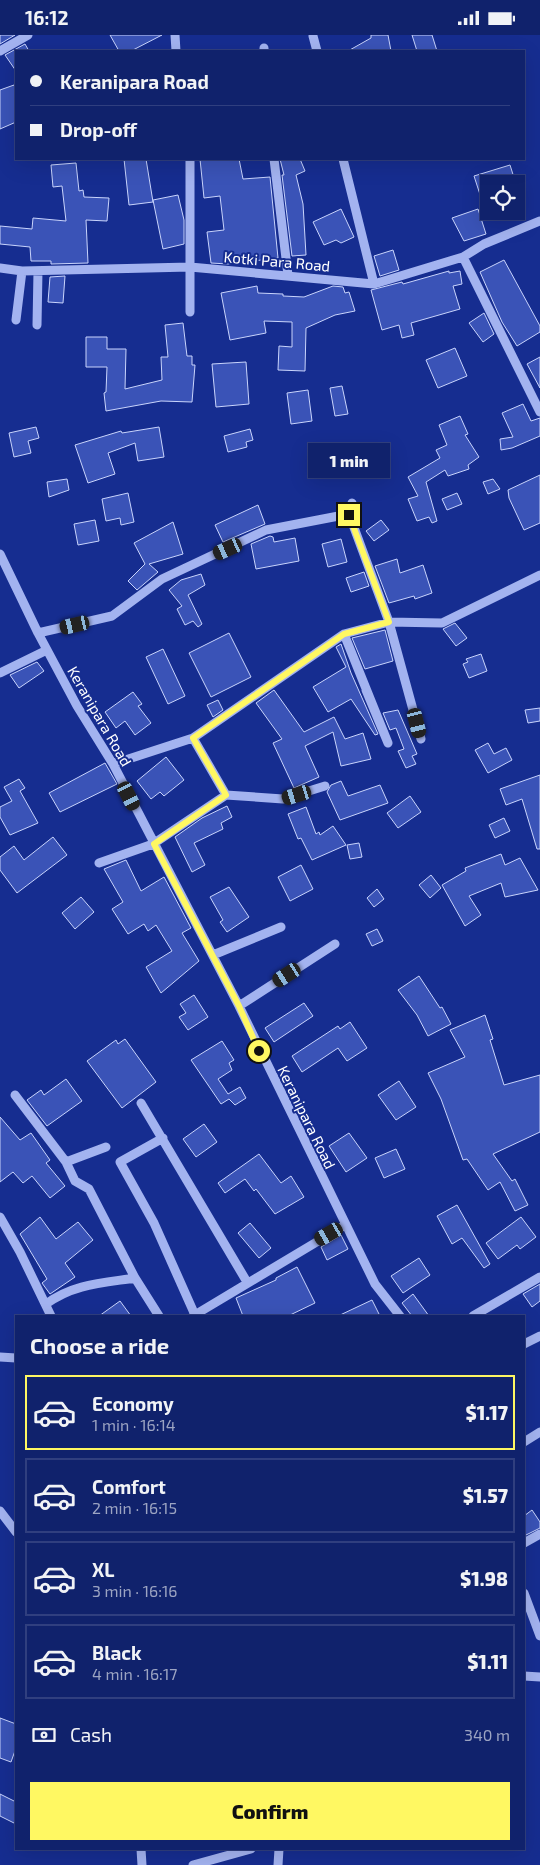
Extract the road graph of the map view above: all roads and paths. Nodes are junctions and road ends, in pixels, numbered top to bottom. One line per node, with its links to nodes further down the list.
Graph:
1 (28, 35): 6 (street)
2 (175, 35): 4 (street)
3 (313, 35): 5 (street)
4 (176, 50)
5 (317, 50)
6 (0, 51)
7 (190, 160): 12 (street)
8 (274, 160): 16 (street)
9 (343, 160): 17 (street)
10 (540, 221): 11 (street, Kotki Para Road)
11 (463, 257): 17 (street, Kotki Para Road); 21 (street)
12 (190, 267): 15 (street, Kotki Para Road); 16 (street, Kotki Para Road); 18 (street)
13 (0, 268): 14 (street, Kotki Para Road)
14 (22, 271): 15 (street, Kotki Para Road); 19 (street)
15 (38, 271): 20 (street)
16 (288, 275): 17 (street, Kotki Para Road)
17 (374, 284)
18 (190, 312)
19 (16, 320)
20 (37, 325)
21 (540, 413)
22 (352, 503): 23 (street)
23 (349, 515): 27 (street); 28 (street)
24 (0, 554): 25 (street, Keranipara Road)
25 (4, 572): 28 (street, Keranipara Road)
26 (540, 575): 27 (street)
27 (389, 622): 29 (street); 34 (street)
28 (38, 633): 30 (street, Keranipara Road)
29 (344, 634): 32 (street); 33 (street)
30 (47, 650): 31 (street); 35 (street, Keranipara Road)
31 (0, 673)
32 (366, 690)
33 (193, 738): 35 (street); 37 (street)
34 (421, 739)
35 (113, 765): 38 (street, Keranipara Road)
36 (326, 786): 37 (street)
37 (226, 795): 38 (street)
38 (154, 844): 39 (street); 42 (street, Keranipara Road)
39 (99, 863)
40 (281, 927): 42 (street)
41 (335, 944): 43 (street)
42 (213, 955): 43 (street, Keranipara Road)
43 (239, 1006): 50 (street, Keranipara Road)
44 (15, 1095): 48 (street)
45 (141, 1103): 46 (street)
46 (163, 1138): 53 (street); 57 (street)
47 (106, 1147): 48 (street)
48 (66, 1162): 52 (street)
49 (0, 1217): 54 (street)
50 (345, 1225): 53 (street); 59 (street, Keranipara Road)
51 (540, 1277): 60 (street)
52 (135, 1278): 54 (street); 56 (street)
53 (247, 1282): 58 (street)
54 (46, 1304): 55 (street)
55 (51, 1315)
56 (158, 1315)
57 (194, 1315)
58 (196, 1315)
59 (399, 1315)
60 (475, 1315)
61 (540, 1336): 62 (street)
62 (525, 1344)
63 (0, 1357): 64 (street)
64 (15, 1358)
65 (540, 1431): 66 (street)
66 (525, 1441)
67 (0, 1511): 68 (street)
68 (15, 1531)
69 (540, 1534): 70 (street)
70 (525, 1542)
71 (525, 1596): 72 (street)
72 (540, 1636)
73 (525, 1676): 74 (street)
74 (540, 1677)
75 (141, 1850): 78 (street)
76 (247, 1850): 79 (street)
77 (279, 1850): 80 (street)
78 (142, 1865)
79 (194, 1865)
80 (278, 1865)

